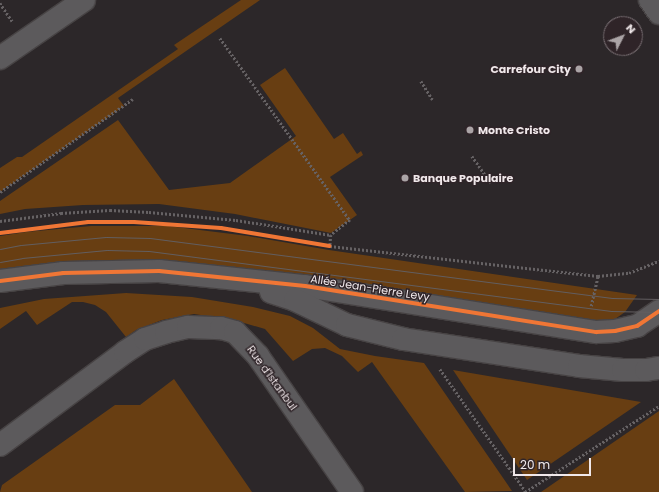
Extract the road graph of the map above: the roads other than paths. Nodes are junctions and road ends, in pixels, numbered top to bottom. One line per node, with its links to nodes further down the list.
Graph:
1 (84, 0): 4 (street)
2 (650, 0): 3 (street)
3 (659, 13)
4 (0, 58)
5 (26, 277): 6 (street, Allée Jean-Pierre Levy); 7 (street, Allée Jean-Pierre Levy); 8 (street, Allée Jean-Pierre Levy)
6 (0, 281)
7 (238, 281): 9 (street, Allée Jean-Pierre Levy); 10 (street, Allée Jean-Pierre Levy)
8 (0, 285)
9 (659, 310)
10 (659, 368)
11 (0, 444): 12 (street, Rue d'Istanbul)
12 (352, 492)

